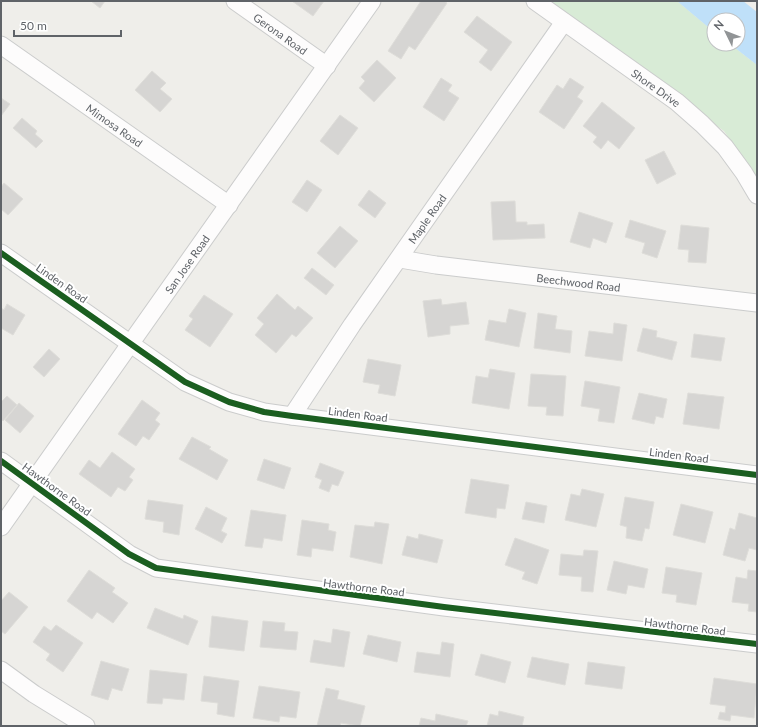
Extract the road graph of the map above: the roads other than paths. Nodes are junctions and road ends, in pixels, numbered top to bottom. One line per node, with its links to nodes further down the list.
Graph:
1 (235, 1): 6 (street, Gerona Road)
2 (372, 1): 6 (street, San Jose Road)
3 (535, 1): 4 (street, Shore Drive)
4 (564, 22): 7 (street, Shore Drive); 10 (street, Maple Road)
5 (1, 45): 8 (street, Mimosa Road)
6 (327, 66): 8 (street, San Jose Road)
7 (757, 195)
8 (229, 205): 12 (street, San Jose Road)
9 (1, 252): 12 (street, Linden Road)
10 (400, 259): 11 (street, Beechwood Road); 13 (street, Maple Road)
11 (757, 303)
12 (130, 344): 13 (street, Linden Road); 16 (street, San Jose Road)
13 (292, 416): 15 (street, Linden Road)
14 (1, 462): 16 (street, Hawthorne Road)
15 (757, 475)
16 (32, 483): 17 (street, San Jose Road); 18 (street, Hawthorne Road)
17 (1, 527)
18 (757, 644)
19 (1, 670): 20 (street)
20 (86, 726)

